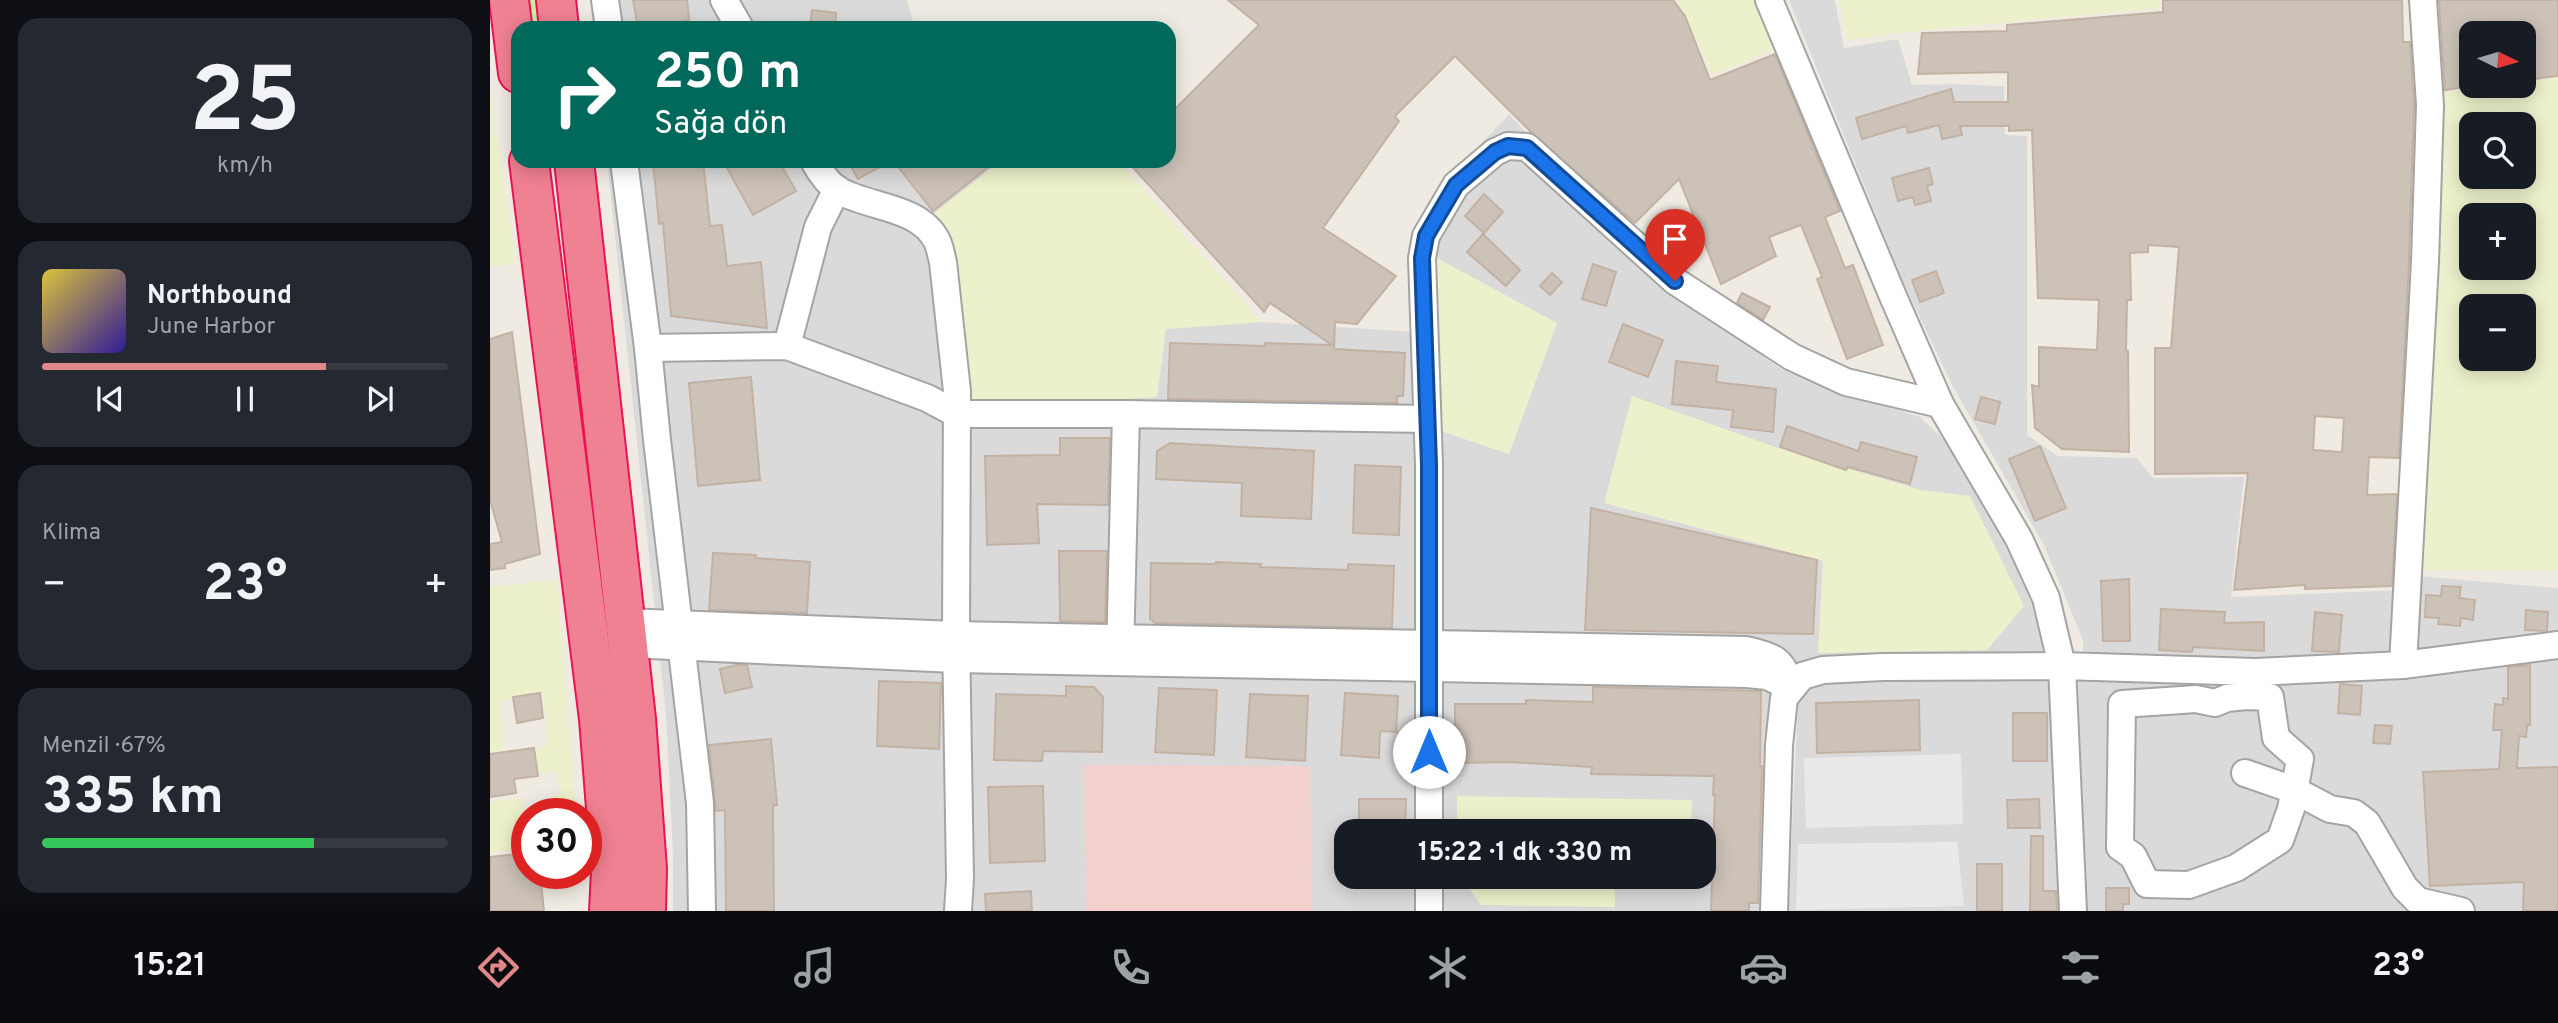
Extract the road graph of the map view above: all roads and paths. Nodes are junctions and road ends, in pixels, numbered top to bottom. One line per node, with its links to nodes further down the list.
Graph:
1 (509, 0): 6 (highway)
2 (606, 0): 7 (street)
3 (724, 0): 8 (street)
4 (1769, 0): 16 (street)
5 (2423, 0): 27 (street)
6 (512, 21)
7 (608, 21)
8 (736, 21)
9 (530, 168): 33 (highway)
10 (575, 168): 20 (highway)
11 (625, 168): 15 (street)
12 (818, 168): 13 (street)
13 (837, 189): 14 (street); 17 (street)
14 (787, 346): 15 (street); 17 (street)
15 (648, 348): 21 (street)
16 (1940, 404): 19 (street); 26 (street)
17 (957, 414): 18 (street); 23 (street)
18 (1126, 414): 19 (street); 24 (street)
19 (1427, 419): 25 (street)
20 (627, 633): 21 (street); 34 (highway)
21 (680, 635): 23 (street); 35 (street)
22 (2558, 645): 27 (street)
23 (956, 647): 24 (street); 36 (street)
24 (1120, 650): 25 (street)
25 (1429, 657): 28 (street); 31 (street)
26 (2062, 666): 27 (street); 28 (street); 39 (street)
27 (2403, 666)
28 (1792, 688): 38 (street)
29 (2245, 773): 30 (street)
30 (2294, 790): 30 (street); 40 (street)
31 (1429, 819)
32 (1429, 889): 37 (street)
33 (609, 911)
34 (646, 911)
35 (702, 911)
36 (958, 911)
37 (1429, 911)
38 (1774, 911)
39 (2073, 911)
40 (2461, 911)

